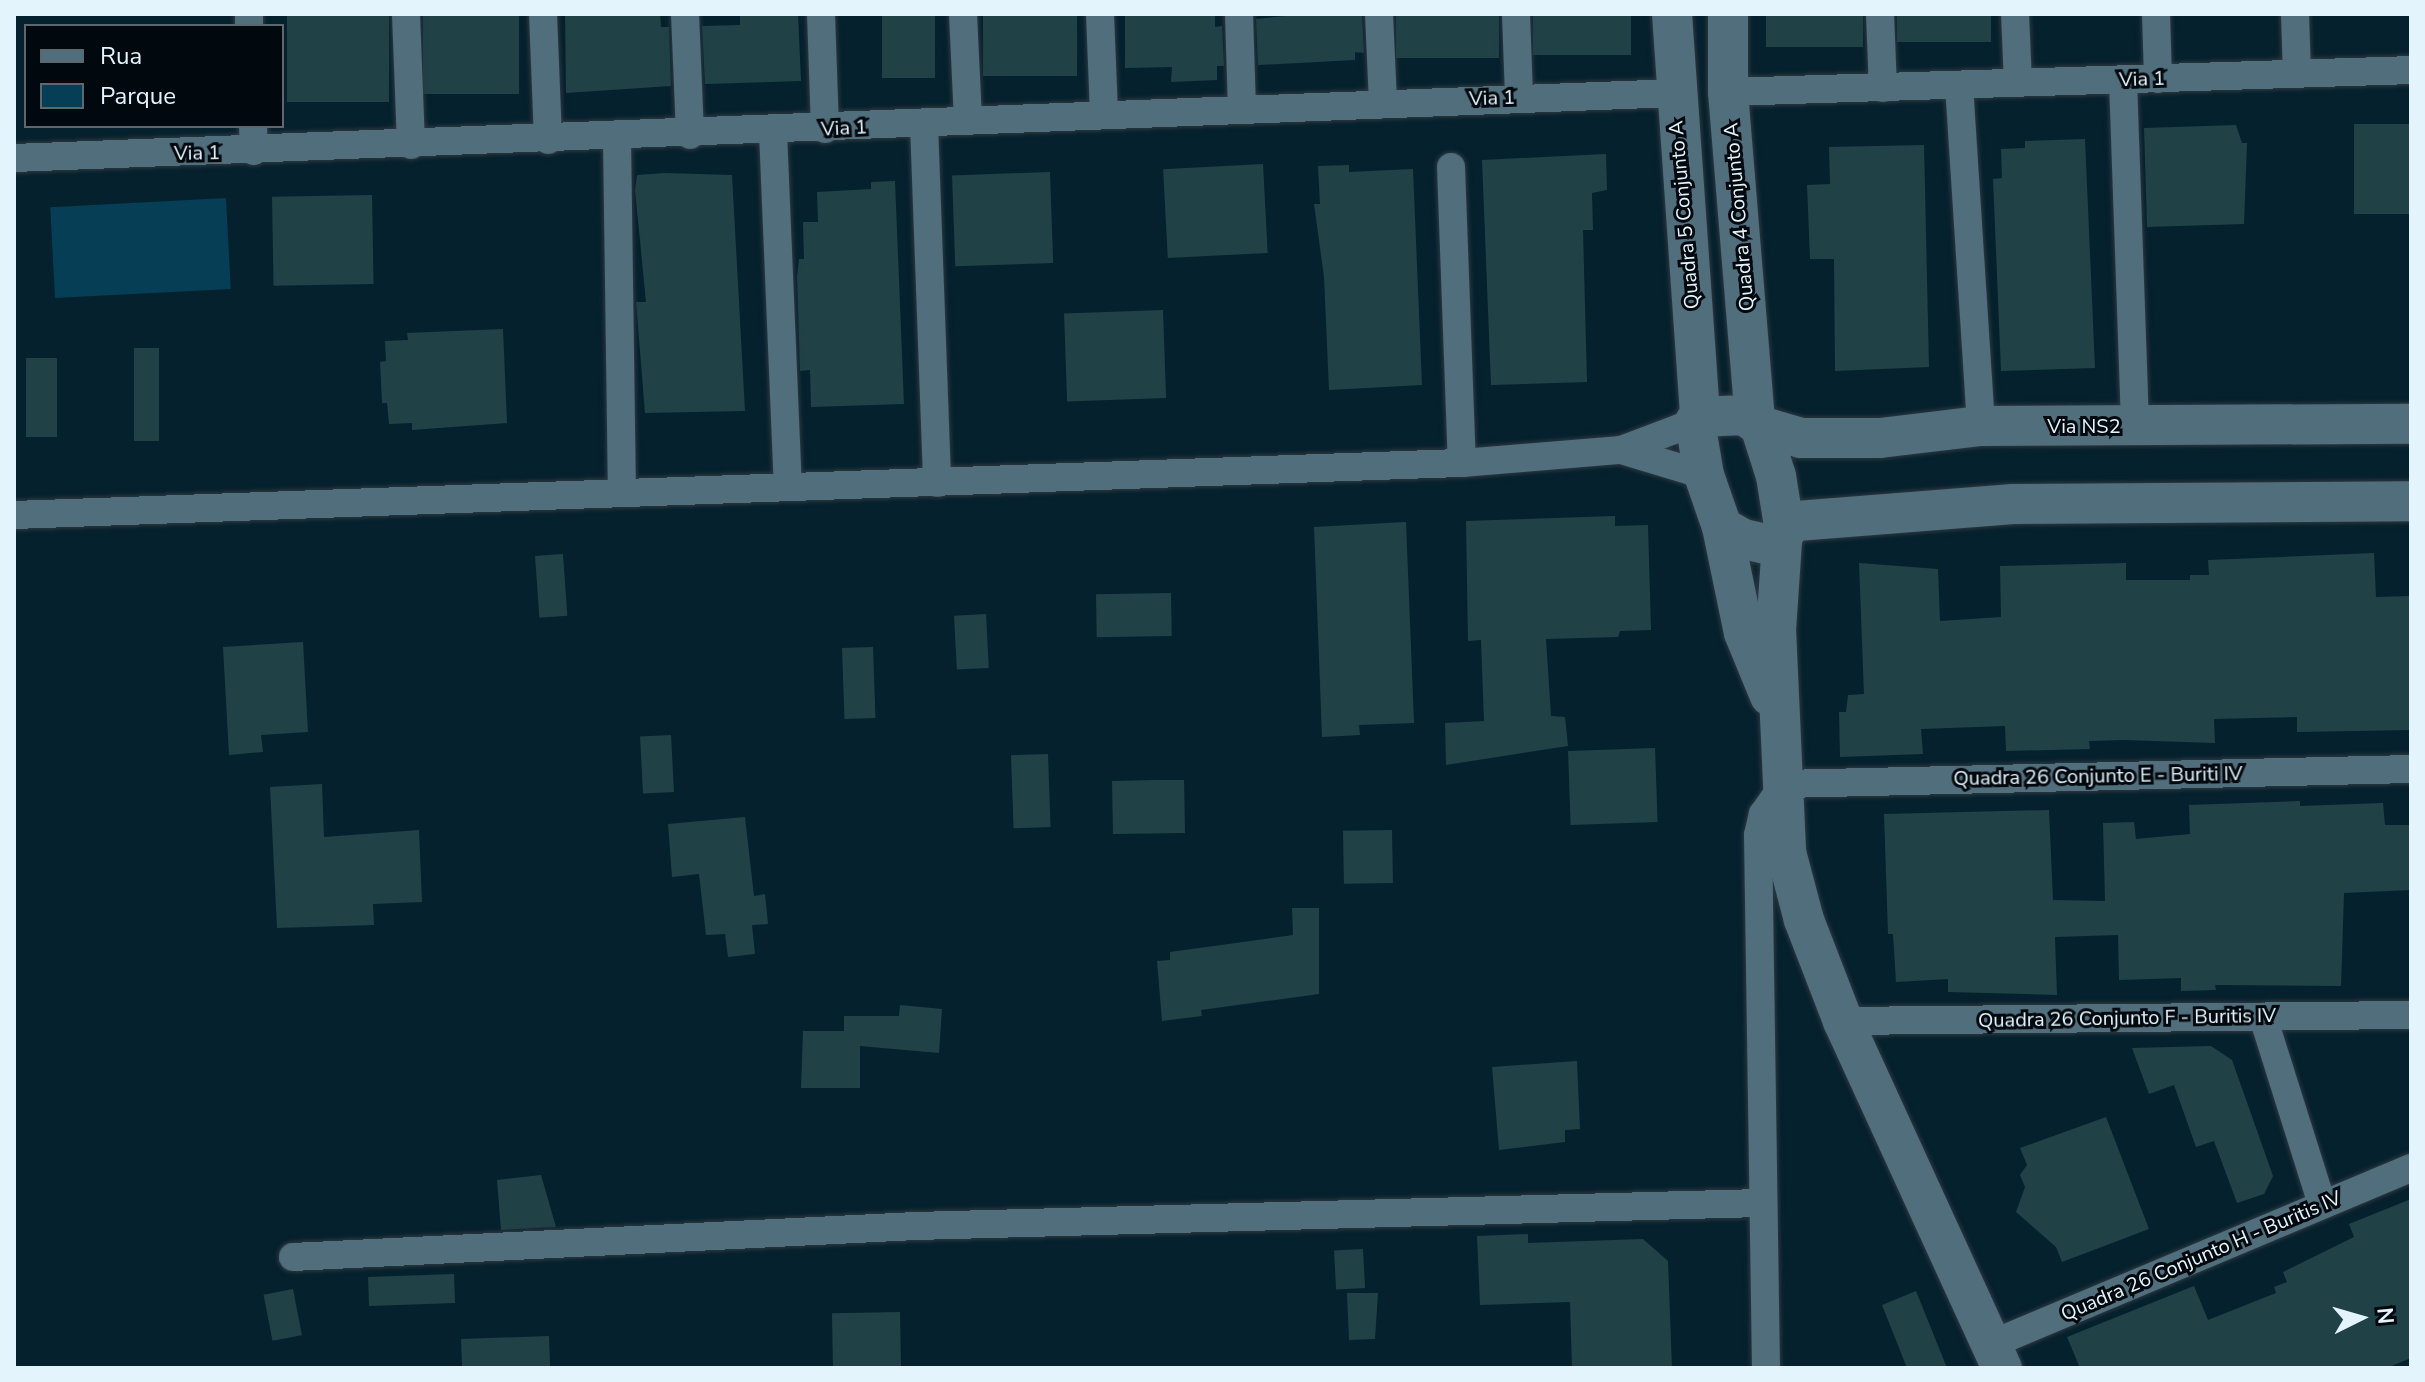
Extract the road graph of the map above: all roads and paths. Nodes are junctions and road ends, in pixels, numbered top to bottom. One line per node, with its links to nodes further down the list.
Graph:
1 (406, 14): 37 (street)
2 (543, 14): 36 (street)
3 (685, 14): 33 (street)
4 (821, 14): 31 (street)
5 (963, 14): 29 (street)
6 (1100, 14): 28 (street)
7 (1239, 14): 27 (street)
8 (1379, 14): 26 (street)
9 (1516, 14): 25 (street)
10 (1672, 14): 24 (street, Quadra 5 Conjunto A)
11 (1728, 14): 23 (street, Quadra 4 Conjunto A)
12 (1880, 14): 22 (street)
13 (2015, 14): 20 (street)
14 (2156, 14): 18 (street)
15 (2295, 14): 17 (street)
16 (2411, 70): 17 (street, Via 1)
17 (2297, 73): 18 (street, Via 1)
18 (2158, 79): 19 (street, Via 1)
19 (2123, 80): 20 (street, Via 1); 43 (street)
20 (2018, 83): 21 (street, Via 1)
21 (1959, 85): 22 (street, Via 1); 44 (street)
22 (1883, 88): 23 (street, Via 1)
23 (1728, 92): 41 (street, Quadra 4 Conjunto A)
24 (1674, 93): 25 (street, Via 1); 40 (street, Quadra 5 Conjunto A)
25 (1519, 97): 26 (street, Via 1)
26 (1383, 101): 27 (street, Via 1)
27 (1242, 107): 28 (street, Via 1)
28 (1104, 115): 29 (street, Via 1)
29 (968, 121): 30 (street, Via 1)
30 (924, 124): 31 (street, Via 1); 48 (street)
31 (825, 129): 32 (street, Via 1)
32 (773, 132): 33 (street, Via 1); 49 (street)
33 (690, 135): 34 (street, Via 1)
34 (617, 138): 36 (street, Via 1); 50 (street)
35 (254, 139): 37 (street, Via 1); 38 (street, Via 1)
36 (548, 140): 37 (street, Via 1)
37 (411, 145)
38 (14, 158)
39 (1451, 167): 46 (street)
40 (1698, 420): 41 (street, Via NS2); 45 (street); 47 (street, Quadra 5 Conjunto A)
41 (1758, 423): 44 (street, Via NS2); 55 (street, Quadra 4 Conjunto A)
42 (2411, 424): 43 (street, Via NS2)
43 (2135, 425): 44 (street, Via NS2)
44 (1981, 426)
45 (1621, 450): 46 (street); 47 (street)
46 (1462, 463): 48 (street)
47 (1704, 475): 54 (street, Quadra 5 Conjunto A)
48 (937, 483): 49 (street)
49 (788, 487): 50 (street)
50 (622, 492): 53 (street)
51 (2411, 501): 55 (street)
52 (14, 507): 53 (street)
53 (14, 515)
54 (1722, 527): 55 (street); 56 (street, Quadra 5 Conjunto A)
55 (1783, 532): 56 (street, Quadra 4 Conjunto A)
56 (1783, 730): 58 (street, Quadra 4 Conjunto A)
57 (2411, 769): 58 (street, Quadra 26 Conjunto E - Buriti IV)
58 (1784, 784): 61 (street, Quadra 4 Conjunto A); 63 (street)
59 (2411, 1015): 60 (street, Quadra 26 Conjunto F - Buritis IV)
60 (2263, 1017): 61 (street, Quadra 26 Conjunto F - Buritis IV); 64 (street)
61 (1843, 1021): 66 (street, Quadra 4 Conjunto A)
62 (2411, 1168): 64 (street, Quadra 26 Conjunto H - Buritis IV)
63 (1763, 1203): 65 (street); 67 (street)
64 (2322, 1204): 66 (street, Quadra 26 Conjunto H - Buritis IV)
65 (293, 1257)
66 (1997, 1356)
67 (1766, 1368)

